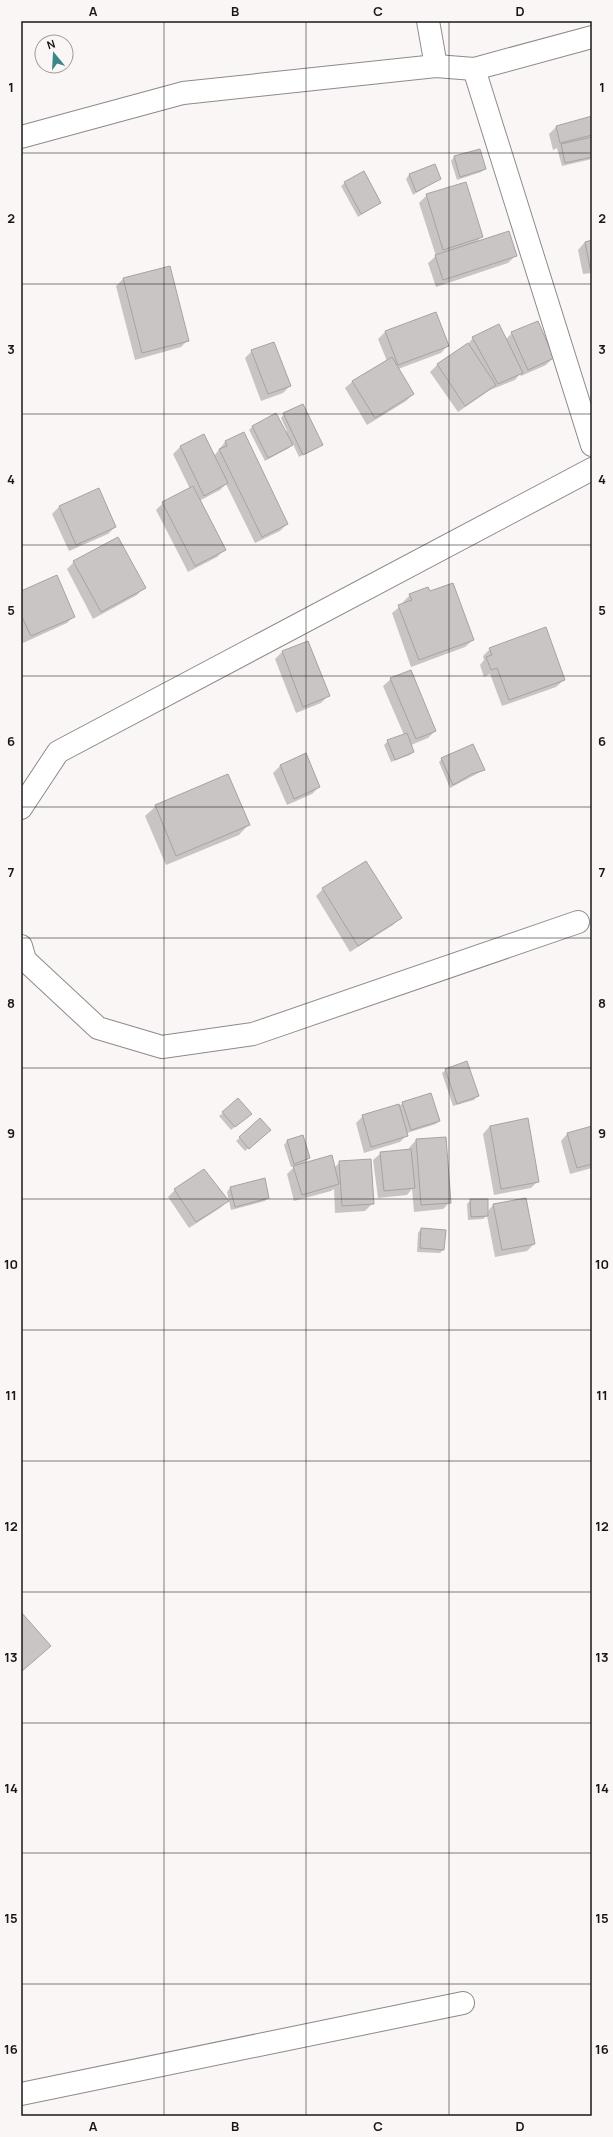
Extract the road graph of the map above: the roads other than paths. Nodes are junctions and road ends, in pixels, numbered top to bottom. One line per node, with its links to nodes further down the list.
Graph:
1 (428, 21): 3 (street)
2 (592, 37): 4 (street)
3 (436, 66): 4 (street); 5 (street)
4 (474, 69): 6 (street)
5 (21, 137)
6 (592, 445)
7 (592, 469): 8 (street)
8 (21, 808)
9 (578, 922): 10 (street)
10 (21, 946)
11 (463, 2003): 12 (street)
12 (21, 2094)

